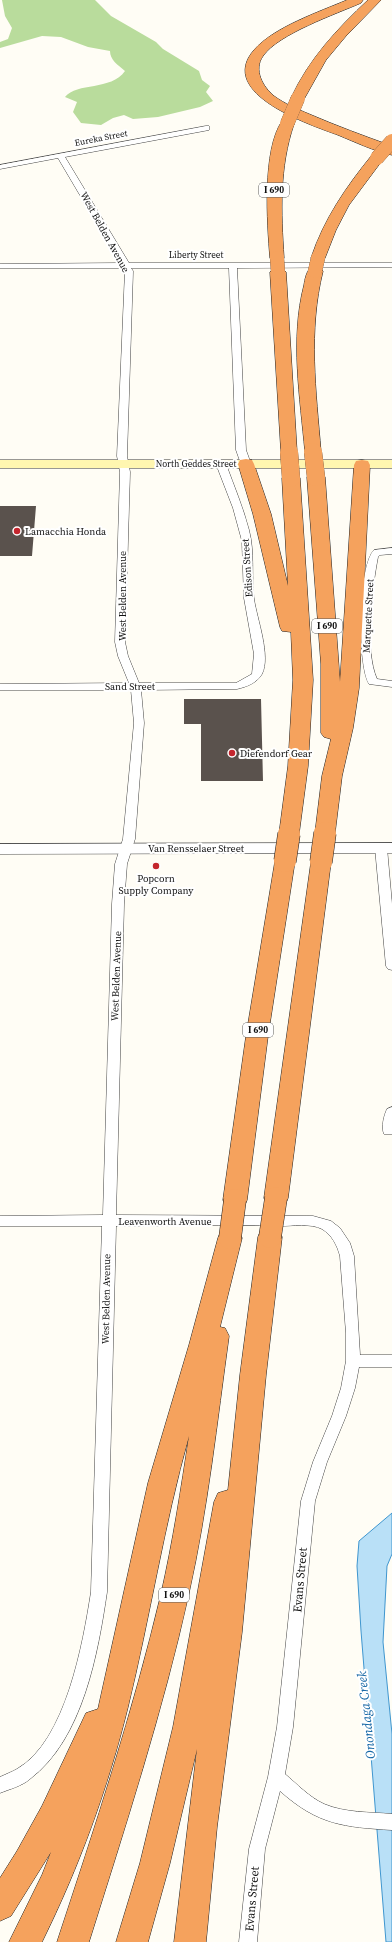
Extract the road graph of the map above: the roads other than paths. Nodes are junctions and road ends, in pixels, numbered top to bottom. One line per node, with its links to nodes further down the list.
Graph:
1 (357, 0): 5 (highway)
2 (375, 0): 23 (highway, I 690, bridge)
3 (206, 128): 6 (street, Eureka Street)
4 (392, 141): 24 (highway, I 690, bridge)
5 (392, 151)
6 (60, 156): 7 (street, Eureka Street); 11 (street, West Belden Avenue)
7 (0, 167)
8 (233, 265): 9 (street, Liberty Street); 11 (street, Liberty Street); 15 (street)
9 (392, 265)
10 (0, 266): 11 (street, Liberty Street)
11 (126, 266): 13 (street, West Belden Avenue)
12 (0, 464): 13 (main road, North Geddes Street)
13 (124, 464): 14 (main road, North Geddes Street); 21 (street, West Belden Avenue)
14 (222, 464): 15 (main road, North Geddes Street); 19 (street, Edison Street)
15 (246, 464): 17 (main road, North Geddes Street); 23 (highway)
16 (392, 464): 17 (main road, North Geddes Street)
17 (362, 465): 24 (highway)
18 (390, 551): 20 (street, Marquette Street)
19 (256, 674): 21 (street, Sand Street)
20 (387, 684)
21 (135, 686): 22 (street, Sand Street); 27 (street, West Belden Avenue)
22 (0, 687)
23 (301, 707): 34 (highway, I 690, bridge)
24 (332, 776): 37 (highway, I 690, bridge)
25 (386, 848): 27 (street, Van Rensselaer Street); 28 (street)
26 (0, 849): 27 (street, Van Rensselaer Street)
27 (126, 849): 32 (street, West Belden Avenue)
28 (392, 966)
29 (392, 1112): 30 (street)
30 (388, 1130)
31 (0, 1221): 32 (street, Leavenworth Avenue)
32 (108, 1221): 33 (street, Leavenworth Avenue); 40 (street, West Belden Avenue)
33 (329, 1227): 35 (street, Evans Street)
34 (230, 1238): 38 (highway); 44 (highway, I 690)
35 (353, 1361): 36 (street); 39 (street, Evans Street)
36 (392, 1361)
37 (253, 1376): 45 (highway, I 690); 46 (highway)
38 (126, 1640): 42 (highway); 43 (highway)
39 (276, 1777): 41 (street); 47 (street, Evans Street)
40 (0, 1785)
41 (392, 1822)
42 (0, 1905)
43 (25, 1942)
44 (73, 1942)
45 (132, 1942)
46 (190, 1942)
47 (248, 1942)

